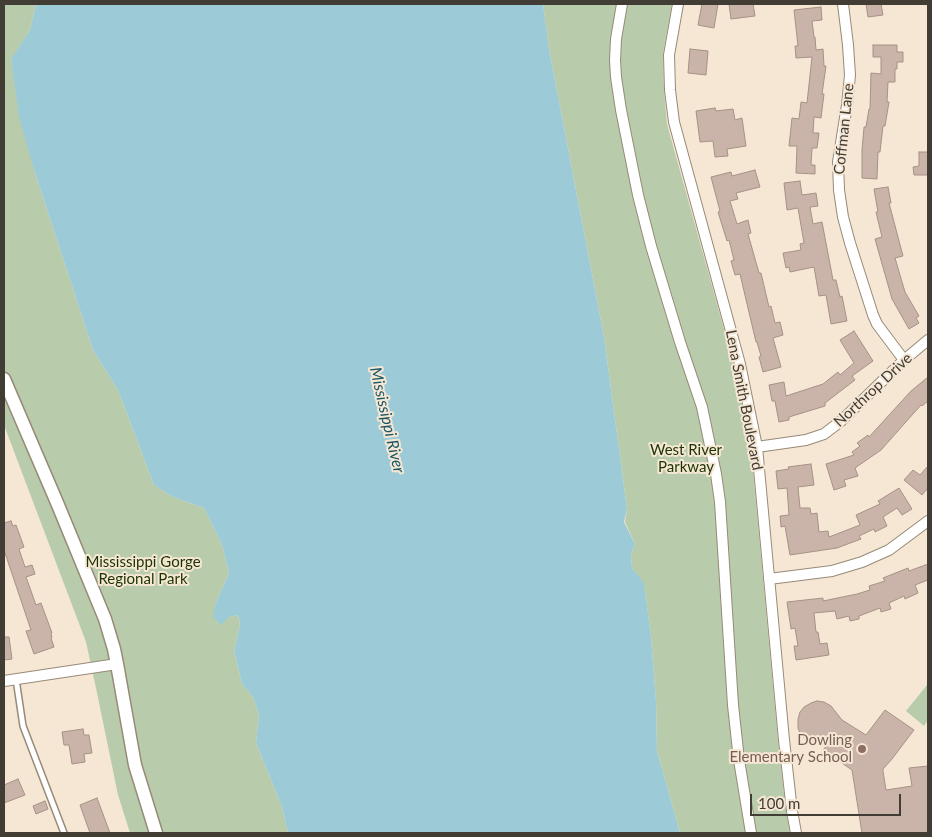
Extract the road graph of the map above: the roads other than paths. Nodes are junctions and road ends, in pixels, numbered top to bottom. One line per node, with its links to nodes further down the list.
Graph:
1 (622, 4): 15 (street)
2 (678, 4): 7 (street, Lena Smith Boulevard)
3 (843, 4): 5 (street, Coffman Lane)
4 (928, 340): 5 (street, Northrop Drive)
5 (904, 360): 7 (street, Northrop Drive)
6 (4, 380): 10 (street)
7 (757, 447): 9 (street, Lena Smith Boulevard)
8 (928, 521): 9 (street)
9 (769, 579): 16 (street, Lena Smith Boulevard)
10 (117, 664): 11 (street); 14 (street)
11 (16, 679): 12 (street); 13 (lane)
12 (4, 681)
13 (64, 833)
14 (156, 833)
15 (751, 833)
16 (796, 833)

